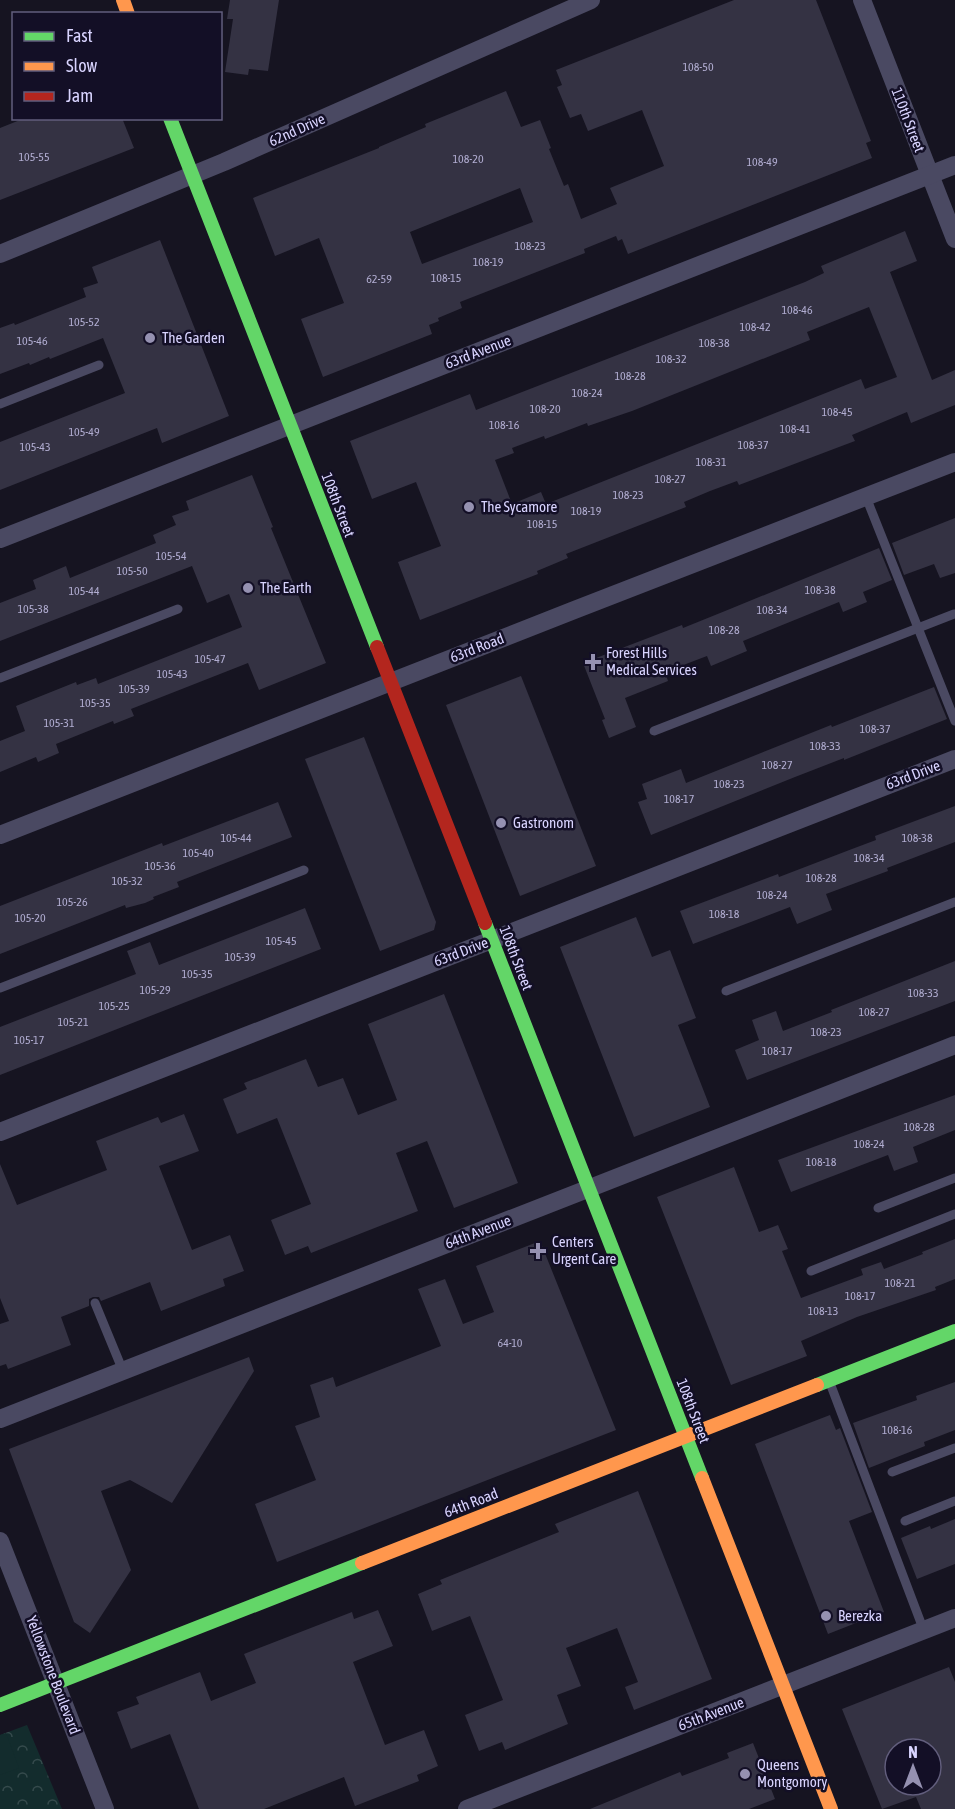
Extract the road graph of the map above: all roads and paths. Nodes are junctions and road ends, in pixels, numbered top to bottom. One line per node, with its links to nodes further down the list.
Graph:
1 (591, 0): 6 (street, 62nd Drive)
2 (862, 0): 5 (street, 110th Street)
3 (171, 120): 6 (main road, 108th Street)
4 (955, 165): 5 (street, 63rd Avenue)
5 (930, 174): 7 (street, 110th Street); 11 (street, 63rd Avenue)
6 (192, 175): 8 (street, 62nd Drive); 11 (main road, 108th Street)
7 (955, 239)
8 (0, 254)
9 (99, 365): 10 (lane)
10 (0, 404)
11 (290, 426): 14 (street, 63rd Avenue); 19 (main road, 108th Street)
12 (955, 462): 13 (street, 63rd Road)
13 (866, 497): 17 (lane); 19 (street, 63rd Road)
14 (0, 539)
15 (178, 609): 18 (lane)
16 (954, 614): 17 (lane)
17 (918, 628): 20 (lane); 21 (lane)
18 (0, 678)
19 (390, 683): 23 (street, 63rd Road); 26 (main road, 108th Street)
20 (955, 721)
21 (654, 731)
22 (955, 759): 26 (street, 63rd Drive)
23 (0, 836)
24 (304, 870): 27 (lane)
25 (955, 902): 28 (lane)
26 (492, 940): 30 (street, 63rd Drive); 32 (main road, 108th Street)
27 (0, 988)
28 (726, 991)
29 (955, 1046): 32 (street, 64th Avenue)
30 (0, 1132)
31 (955, 1178): 33 (lane)
32 (589, 1189): 38 (street, 64th Avenue); 41 (main road, 108th Street)
33 (878, 1208)
34 (955, 1214): 35 (lane)
35 (811, 1271)
36 (95, 1303): 38 (lane)
37 (955, 1331): 39 (main road, 64th Road)
38 (123, 1371): 40 (street, 64th Avenue)
39 (829, 1381): 41 (main road, 64th Road); 48 (lane)
40 (0, 1419)
41 (685, 1437): 49 (main road, 64th Road); 50 (main road, 108th Street)
42 (955, 1448): 43 (lane)
43 (892, 1472)
44 (955, 1501): 45 (lane)
45 (905, 1521)
46 (0, 1541): 49 (street, Yellowstone Boulevard)
47 (955, 1618): 48 (street, 65th Avenue)
48 (924, 1630): 50 (street, 65th Avenue)
49 (56, 1683): 51 (main road, 64th Road); 52 (street, Yellowstone Boulevard)
50 (783, 1685): 53 (street, 65th Avenue); 54 (main road, 108th Street)
51 (0, 1705)
52 (105, 1809)
53 (467, 1809)
54 (831, 1809)

